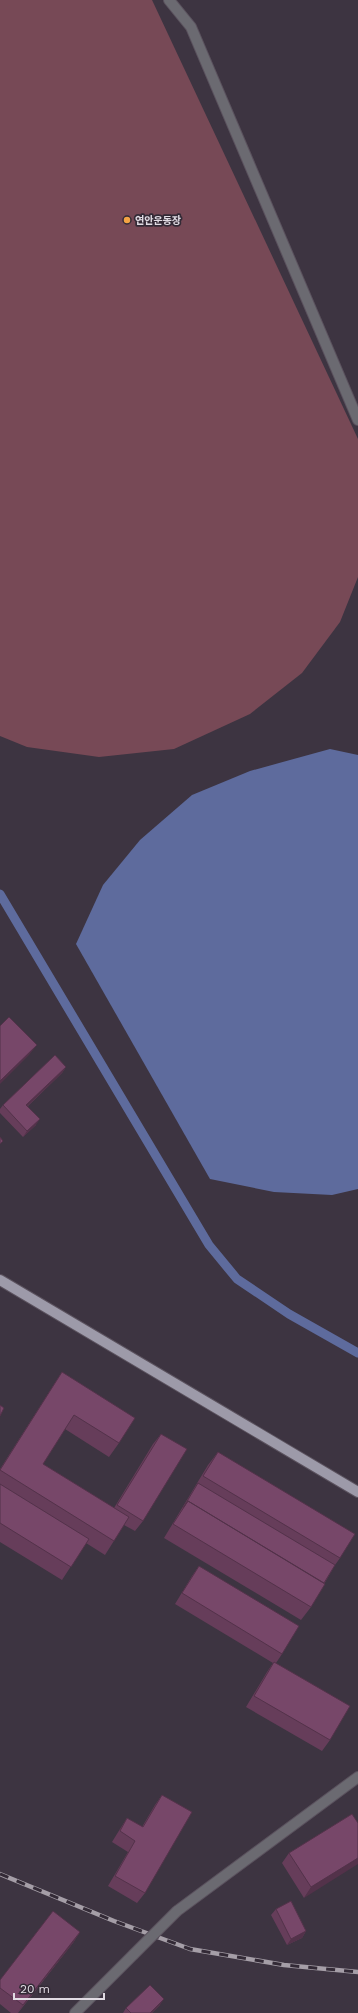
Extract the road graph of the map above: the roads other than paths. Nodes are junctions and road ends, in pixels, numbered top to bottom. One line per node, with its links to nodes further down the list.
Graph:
1 (169, 0): 2 (street)
2 (358, 420)
3 (0, 1280): 4 (main road)
4 (358, 1492)
5 (358, 1777): 6 (street, bridge)
6 (75, 2013)

